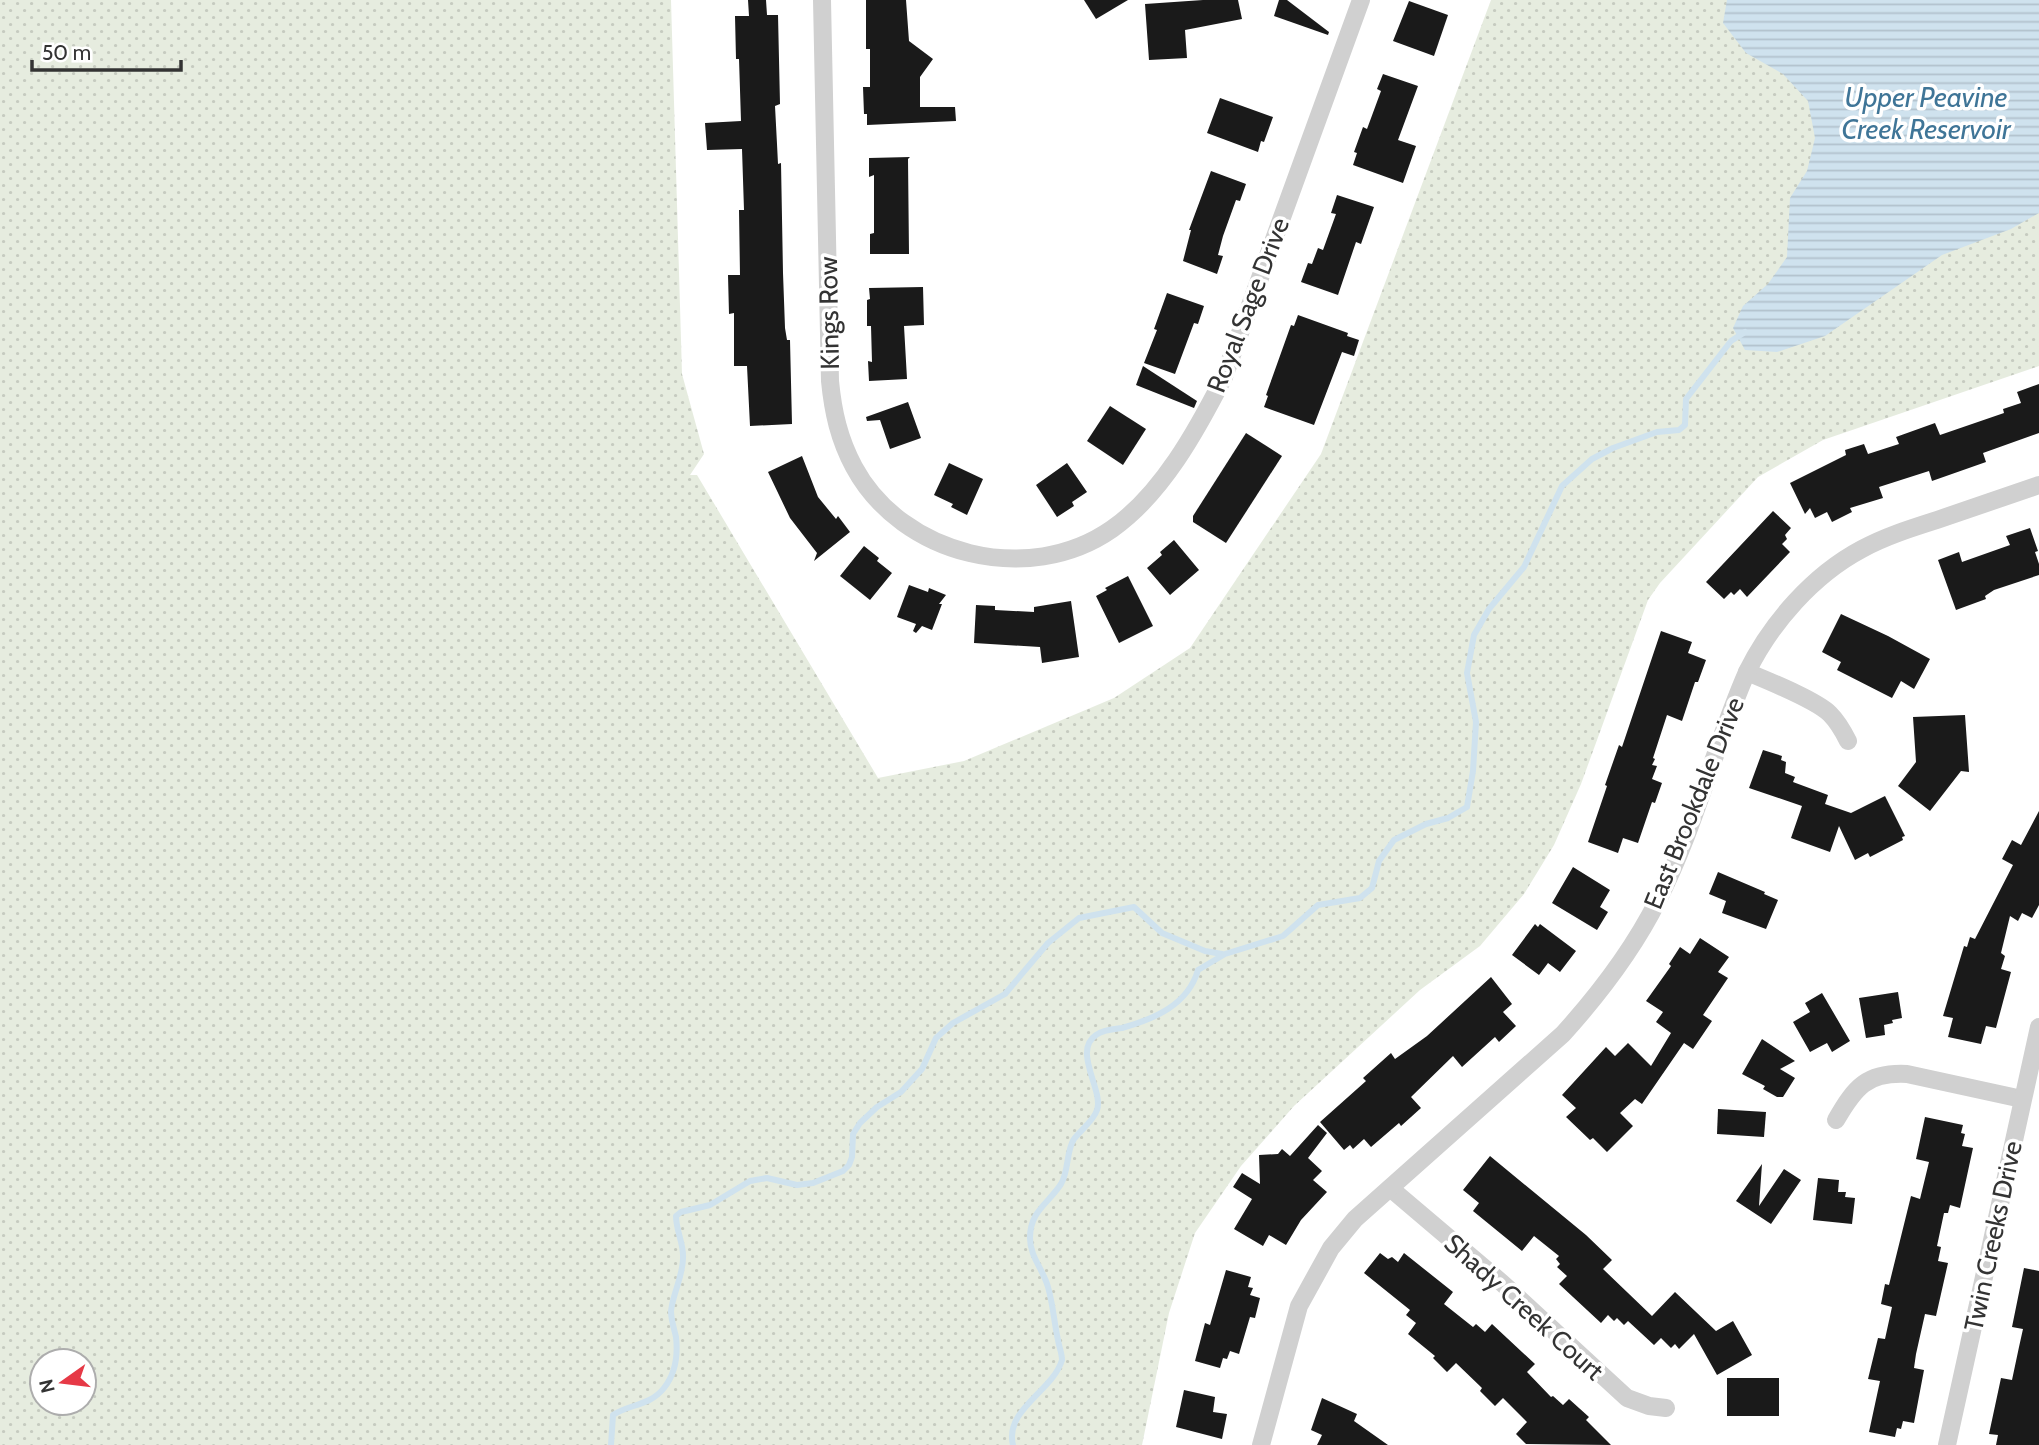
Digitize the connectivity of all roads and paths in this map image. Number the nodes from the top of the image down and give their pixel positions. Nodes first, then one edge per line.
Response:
1 (822, 0) edge
2 (1361, 0) edge
3 (2039, 485) edge
4 (975, 555) joint
5 (1746, 672) junction
6 (1847, 741) dead end
7 (2039, 1027) edge
8 (2022, 1099) junction
9 (1836, 1120) dead end
10 (1390, 1188) junction
11 (1666, 1408) dead end
12 (1261, 1445) edge
13 (1947, 1445) edge

1 - 4 street, Kings Row
2 - 4 street, Royal Sage Drive
3 - 5 street, East Brookdale Drive
5 - 6 street
5 - 10 street, East Brookdale Drive
7 - 8 street, Twin Creeks Drive
8 - 9 street
8 - 13 street, Twin Creeks Drive
10 - 11 street, Shady Creek Court
10 - 12 street, East Brookdale Drive

